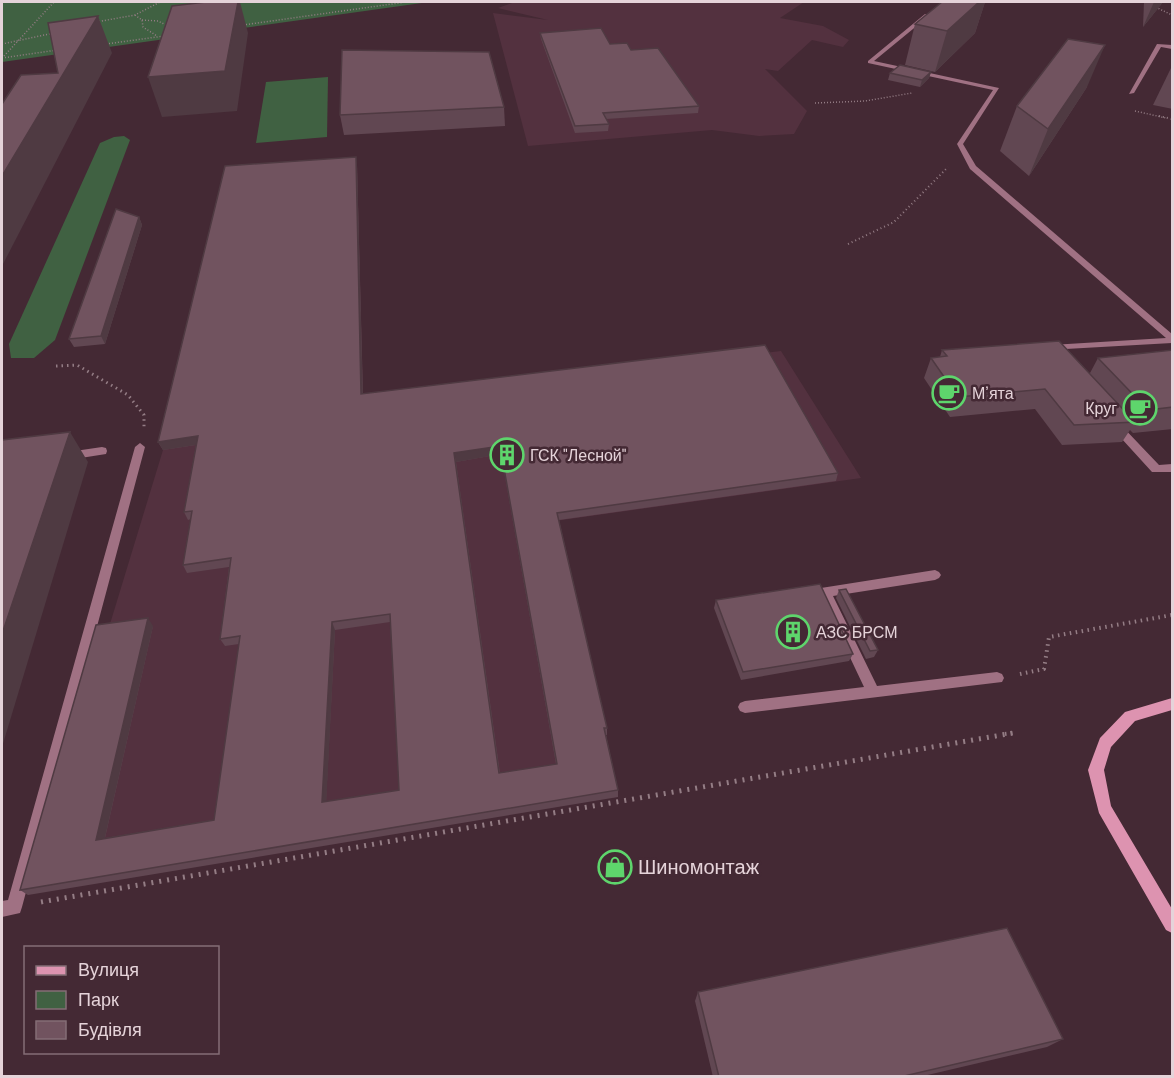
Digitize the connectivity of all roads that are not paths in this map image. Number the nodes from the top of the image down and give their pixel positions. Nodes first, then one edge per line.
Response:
1 (933, 10) edge
2 (1173, 47) edge
3 (1131, 93) dead end
4 (1173, 339) edge
5 (1045, 352) edge
6 (1109, 418) edge
7 (140, 447) road end
8 (102, 451) dead end
9 (59, 458) edge
10 (1173, 468) edge
11 (935, 575) dead end
12 (997, 678) road end
13 (873, 692) junction
14 (1173, 704) edge
15 (745, 707) dead end
16 (8, 908) edge
17 (1173, 924) edge

1 - 4 lane
2 - 3 lane
4 - 5 lane
6 - 10 lane
7 - 16 lane
8 - 9 lane
11 - 13 lane
12 - 13 lane
13 - 15 lane
14 - 17 main road

